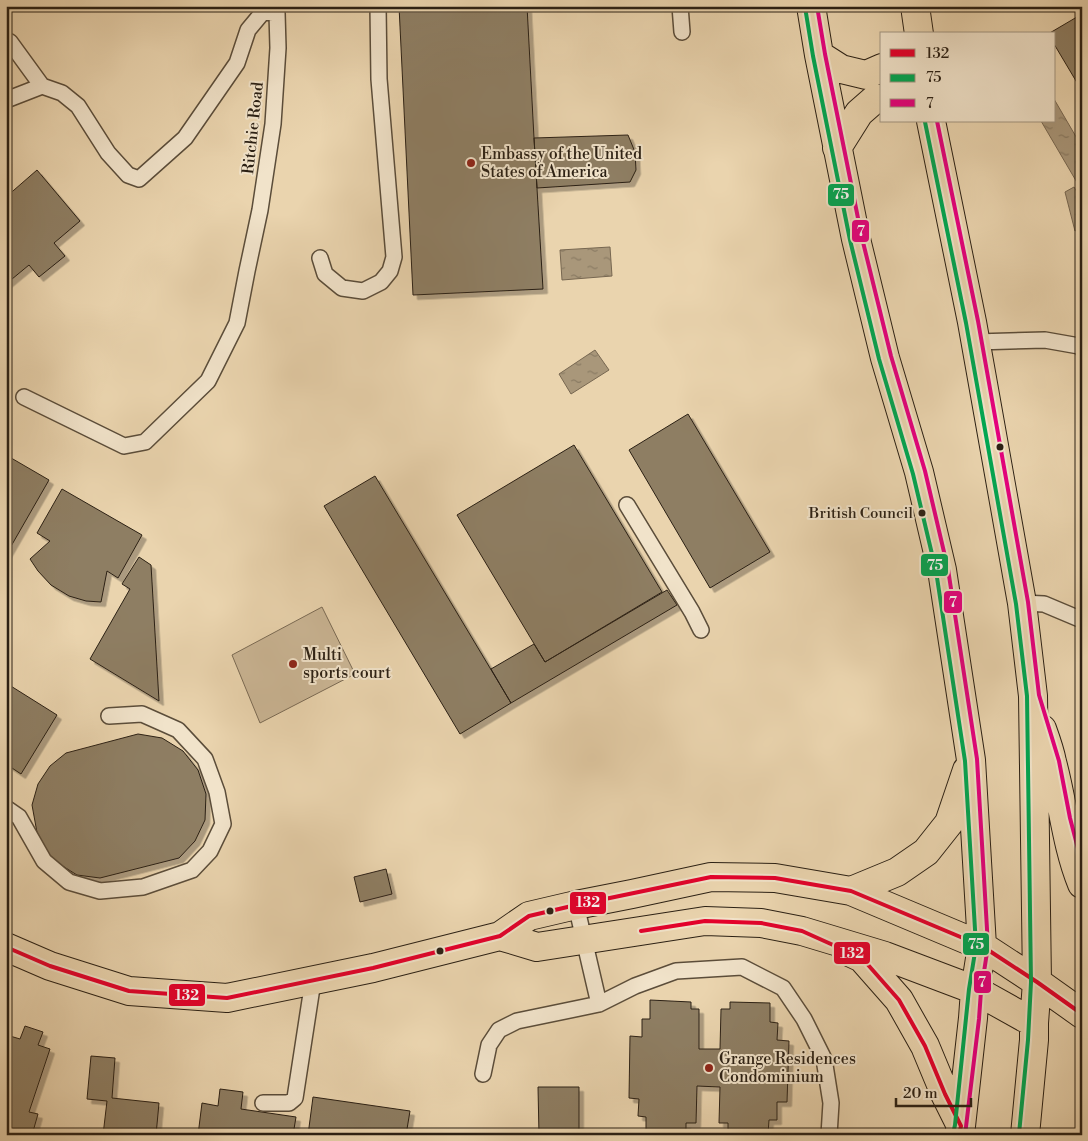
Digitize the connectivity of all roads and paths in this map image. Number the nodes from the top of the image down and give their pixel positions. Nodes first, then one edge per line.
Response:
1 (378, 6) edge
2 (680, 6) edge
3 (811, 6) edge
4 (915, 6) edge
5 (682, 32) dead end
6 (919, 32) edge
7 (6, 40) edge
8 (819, 56) junction
9 (880, 69) edge
10 (42, 86) junction
11 (6, 100) edge
12 (880, 100) edge
13 (929, 124) edge
14 (837, 148) junction
15 (320, 258) dead end
16 (976, 342) junction
17 (1082, 349) edge
18 (24, 397) dead end
19 (627, 506) dead end
20 (1022, 602) junction
21 (1082, 620) edge
22 (701, 630) dead end
23 (1032, 696) junction
24 (109, 716) dead end
25 (971, 760) junction
26 (6, 808) edge
27 (1082, 884) edge
28 (850, 891) junction
29 (576, 905) junction
30 (802, 931) junction
31 (500, 936) junction
32 (585, 940) junction
33 (982, 946) junction
34 (6, 947) edge
35 (313, 981) junction
36 (1037, 982) junction
37 (975, 990) junction
38 (599, 1004) junction
39 (1076, 1006) edge
40 (1034, 1023) junction
41 (483, 1074) dead end
42 (263, 1103) dead end
43 (960, 1130) edge
44 (829, 1135) edge
45 (1025, 1135) edge

1 - 15 lane
2 - 5 lane
3 - 8 main road
4 - 6 main road
7 - 10 lane
8 - 9 main road
8 - 14 main road
10 - 11 lane
10 - 18 lane, Ritchie Road
12 - 14 main road
13 - 16 main road
14 - 25 main road
16 - 17 lane
16 - 20 main road
19 - 22 lane
20 - 21 lane
20 - 23 main road
23 - 27 main road
23 - 36 main road
24 - 26 lane
25 - 28 main road
25 - 33 main road
28 - 29 main road
28 - 33 main road
29 - 31 main road
29 - 32 lane
30 - 32 main road
30 - 37 main road
30 - 43 main road
31 - 32 main road
31 - 35 main road
32 - 38 lane
33 - 36 main road
33 - 37 main road
34 - 35 main road
35 - 42 lane
36 - 39 main road
36 - 40 main road
37 - 40 main road
37 - 43 main road
38 - 41 lane
38 - 44 lane
40 - 45 main road

